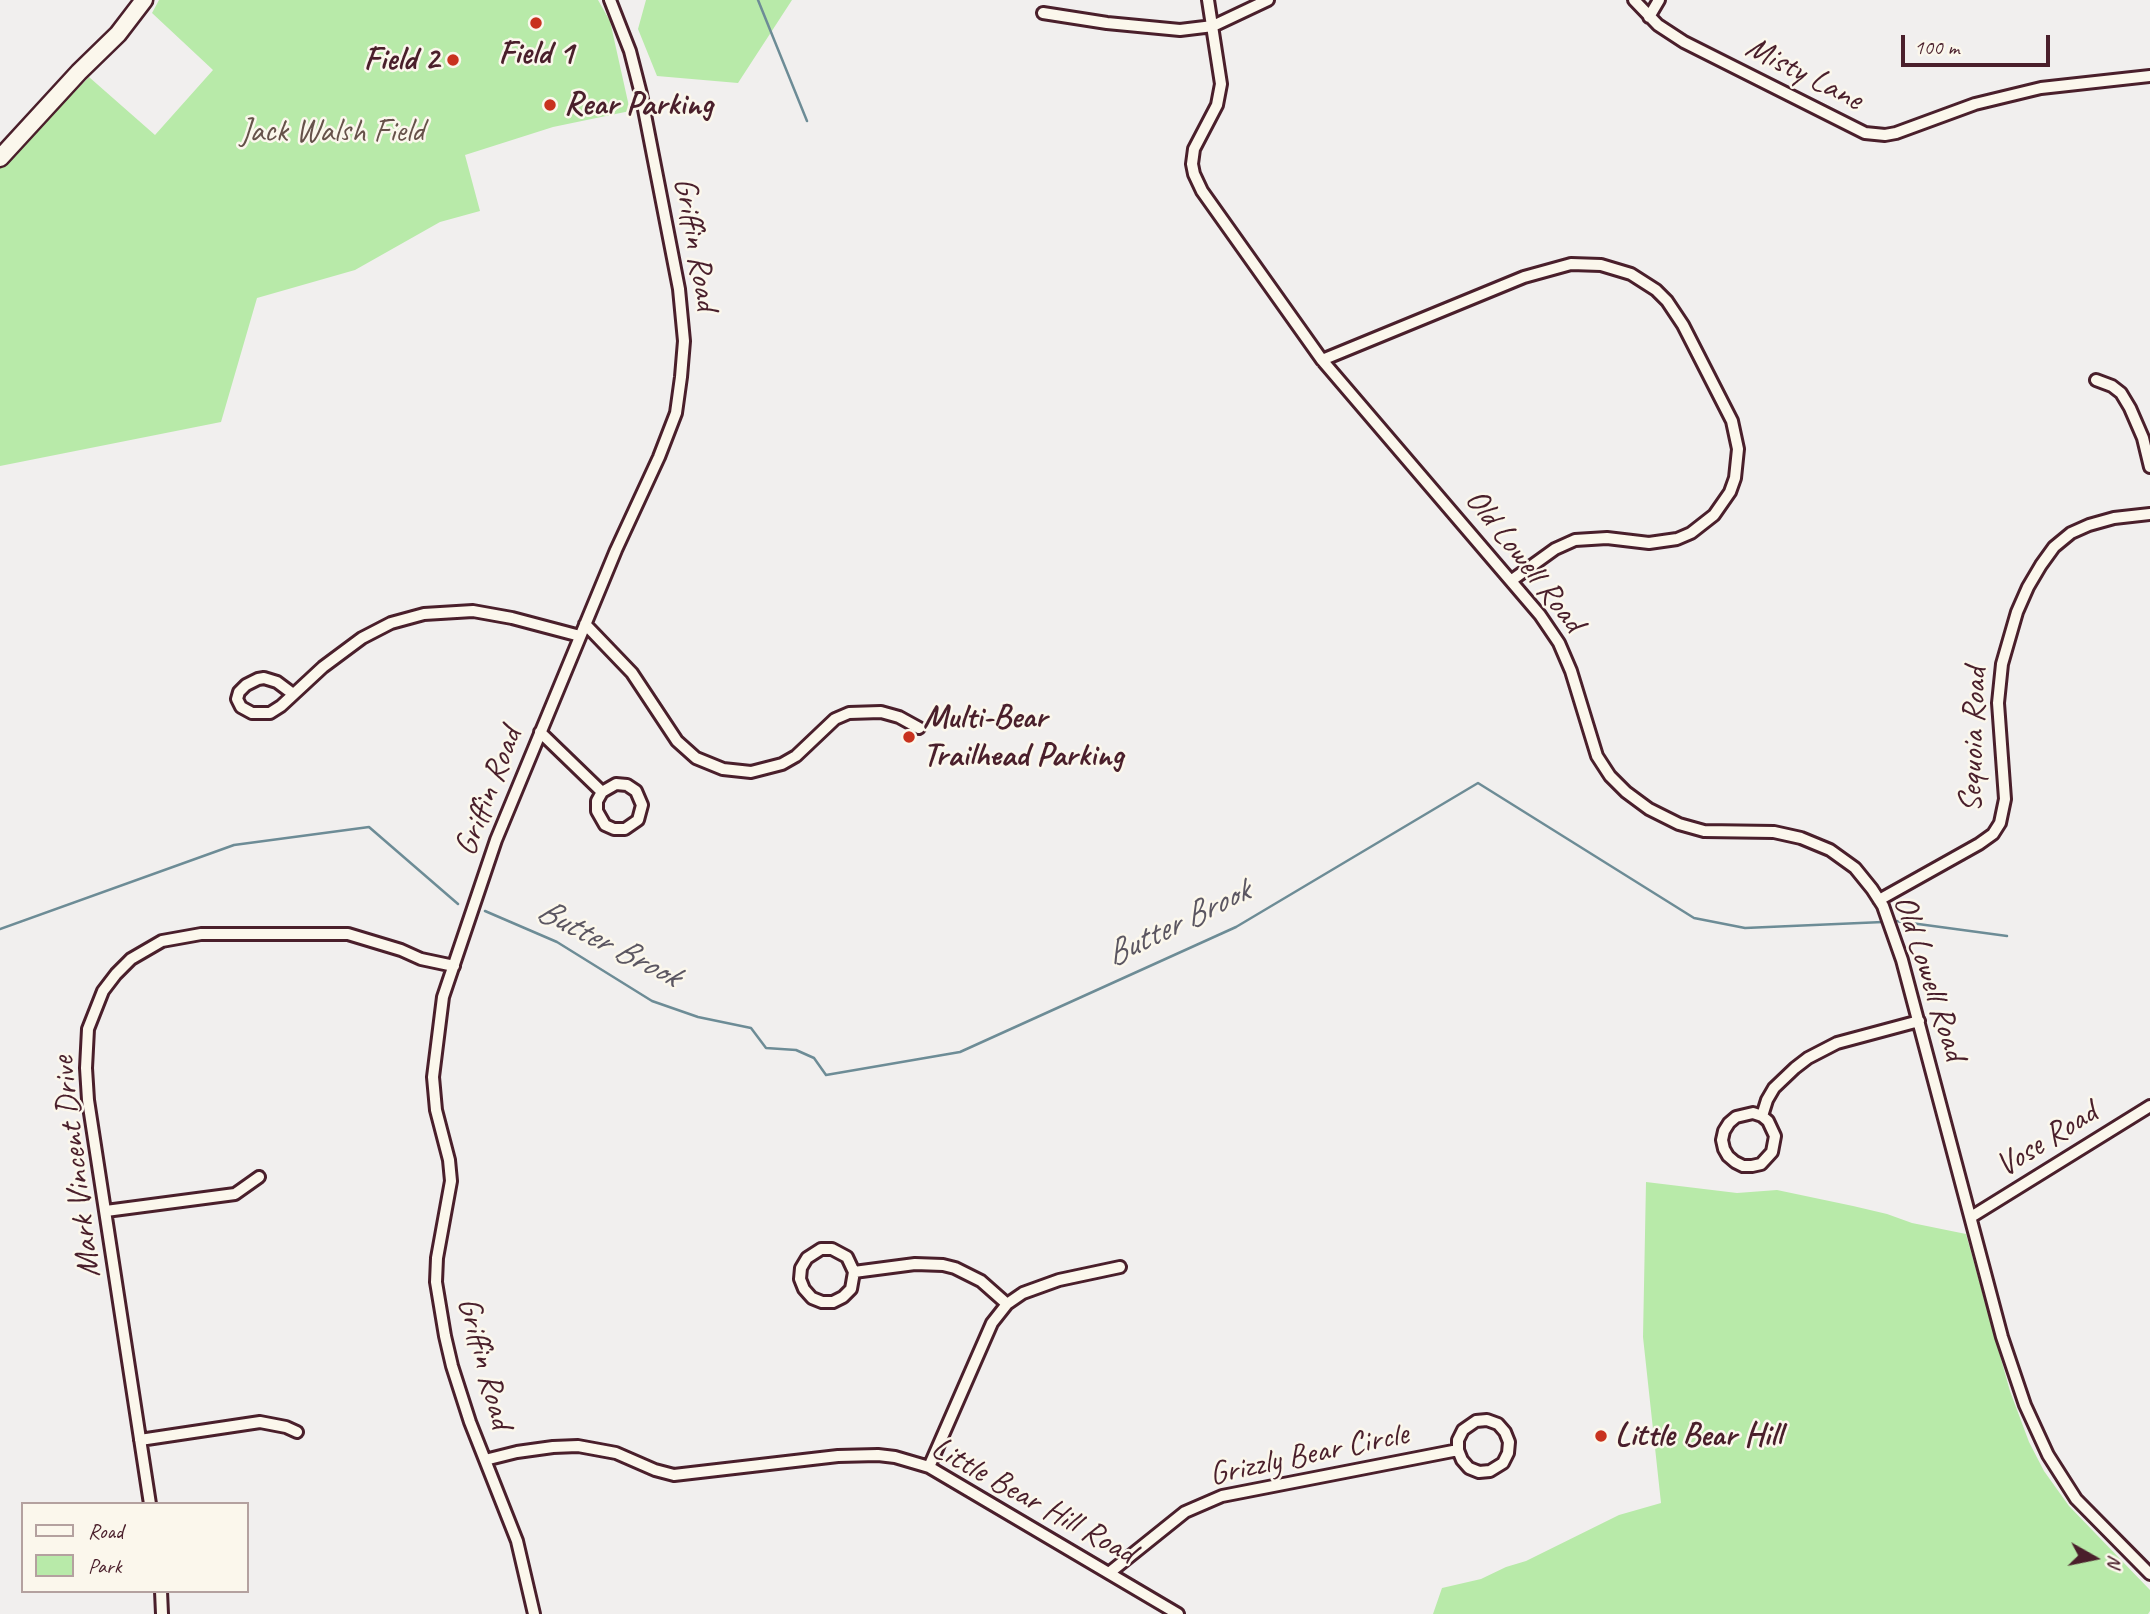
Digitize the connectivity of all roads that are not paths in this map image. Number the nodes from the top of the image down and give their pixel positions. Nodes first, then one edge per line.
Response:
1 (144, 0) edge
2 (610, 0) edge
3 (1209, 0) edge
4 (1268, 0) edge
5 (1634, 0) edge
6 (1659, 0) edge
7 (1043, 13) dead end
8 (1649, 17) junction
9 (1213, 26) junction
10 (2150, 76) edge
11 (0, 158) edge
12 (1322, 360) junction
13 (2096, 380) dead end
14 (2150, 467) edge
15 (2150, 514) edge
16 (1511, 580) junction
17 (584, 624) junction
18 (580, 636) junction
19 (293, 694) junction
20 (919, 728) dead end
21 (540, 732) junction
22 (602, 792) junction
23 (1879, 900) junction
24 (454, 966) junction
25 (1919, 1021) junction
26 (2150, 1106) edge
27 (1762, 1116) junction
28 (259, 1177) dead end
29 (106, 1211) junction
30 (1971, 1217) junction
31 (1120, 1267) dead end
32 (854, 1272) junction
33 (1007, 1304) junction
34 (297, 1432) dead end
35 (140, 1440) junction
36 (1458, 1450) junction
37 (485, 1460) junction
38 (929, 1467) junction
39 (150, 1502) edge
40 (1109, 1573) junction
41 (2150, 1574) edge
42 (161, 1593) edge
43 (162, 1614) edge
44 (534, 1614) edge
45 (1178, 1614) edge

1 - 11 main road
2 - 17 street, Griffin Road
3 - 9 street, Old Lowell Road
4 - 9 street
5 - 8 street, Misty Lane
6 - 8 street
7 - 9 street
8 - 10 street, Misty Lane
9 - 12 street, Old Lowell Road
12 - 16 street, Old Lowell Road
12 - 16 street
13 - 14 street
15 - 23 street, Sequoia Road
16 - 23 street, Old Lowell Road
17 - 18 street, Griffin Road
17 - 20 street
18 - 19 street
18 - 21 street, Griffin Road
19 - 19 street
21 - 22 street
21 - 24 street, Griffin Road
22 - 22 street
23 - 25 street, Old Lowell Road
24 - 29 street, Mark Vincent Drive
24 - 37 street, Griffin Road
25 - 27 street
25 - 30 street, Old Lowell Road
26 - 30 street, Vose Road
27 - 27 street
28 - 29 street
29 - 35 street, Mark Vincent Drive
30 - 41 street, Old Lowell Road
31 - 33 street
32 - 32 street
32 - 33 street
33 - 38 street
34 - 35 street
35 - 39 street, Mark Vincent Drive
36 - 36 street, Grizzly Bear Circle
36 - 40 street, Grizzly Bear Circle
37 - 38 street, Little Bear Hill Road
37 - 44 street, Griffin Road
38 - 40 street, Little Bear Hill Road
40 - 45 street, Little Bear Hill Road
42 - 43 street

